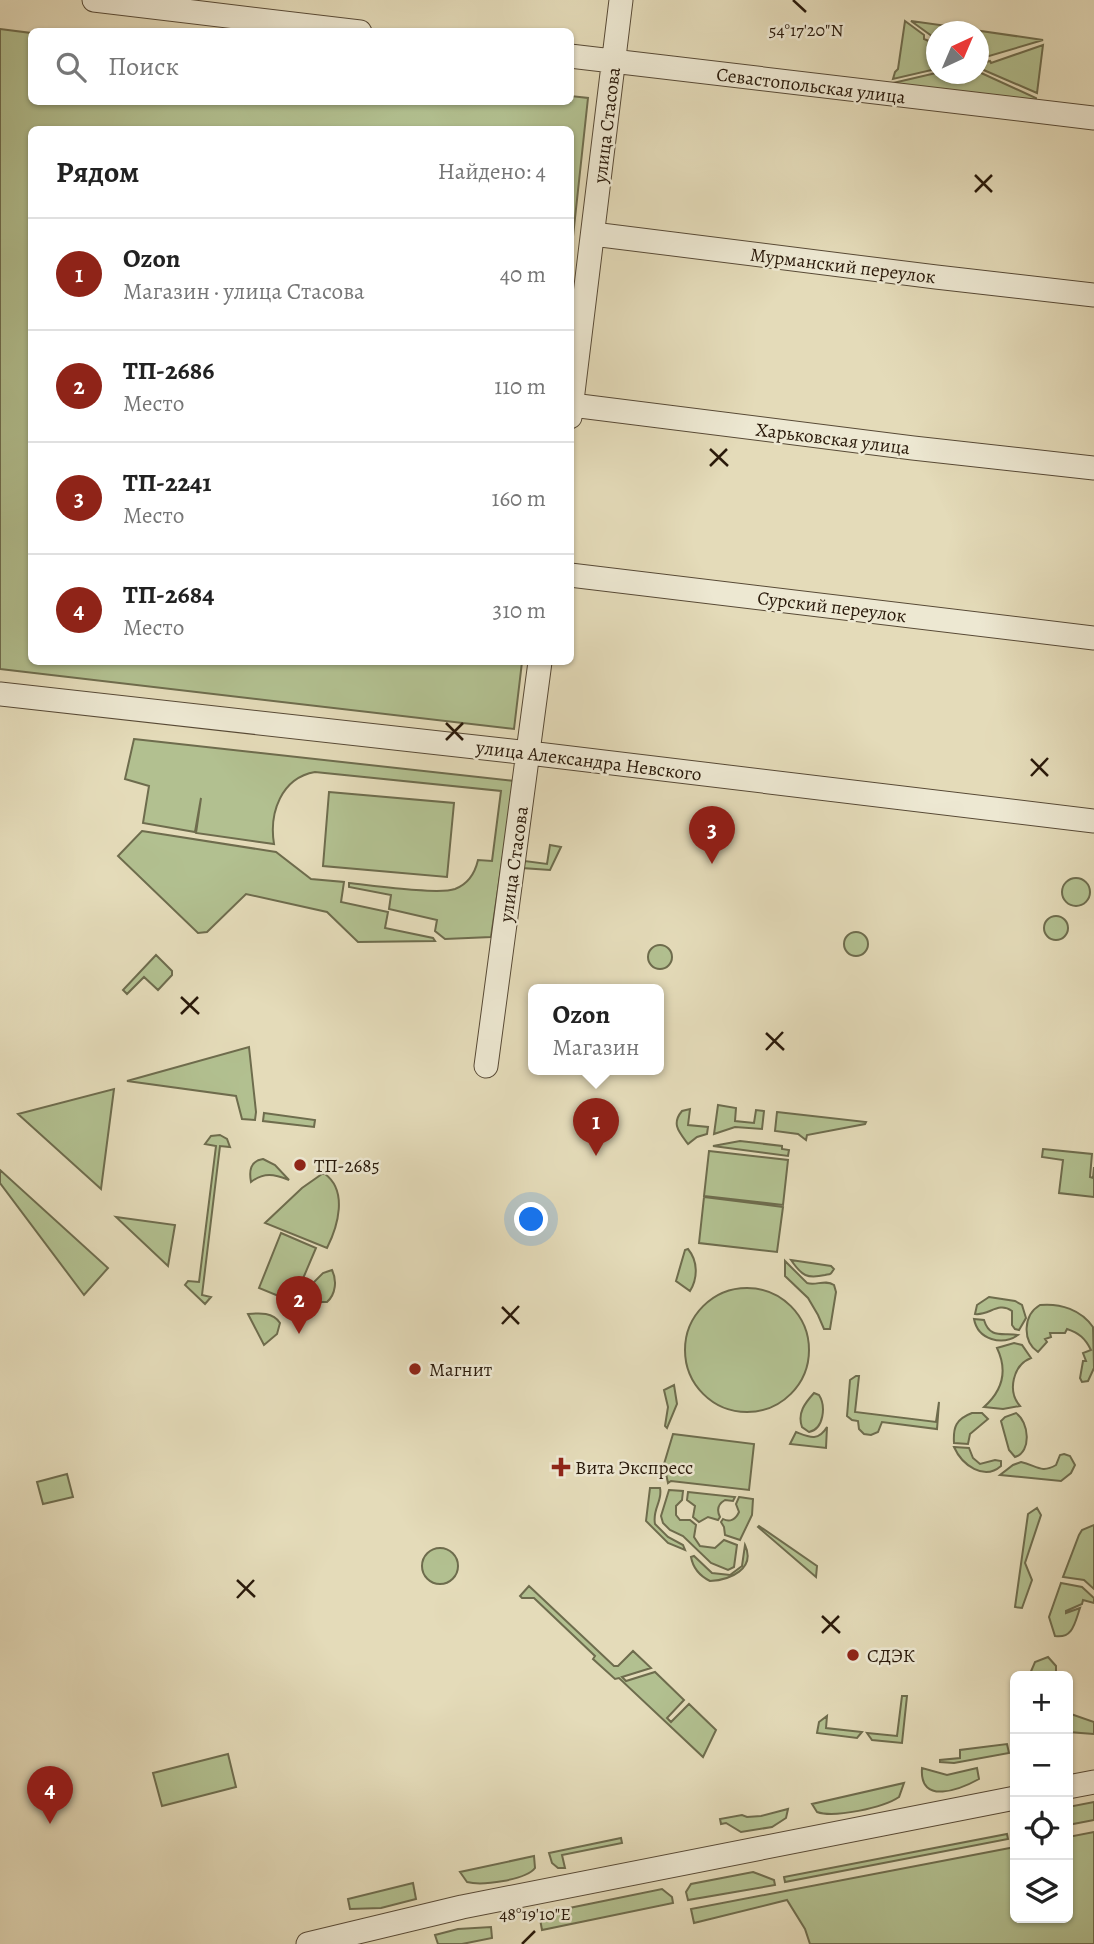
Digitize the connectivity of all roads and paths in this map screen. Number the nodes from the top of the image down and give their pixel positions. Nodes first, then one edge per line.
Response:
1 (94, 0) edge
2 (621, 0) edge
3 (327, 28) edge
4 (574, 56) edge
5 (614, 61) junction
6 (1094, 118) edge
7 (593, 234) junction
8 (1094, 295) edge
9 (574, 387) edge
10 (574, 411) edge
11 (1094, 468) edge
12 (574, 575) edge
13 (1094, 638) edge
14 (540, 665) edge
15 (0, 694) edge
16 (529, 753) junction
17 (1094, 821) edge
18 (486, 1066) dead end
19 (1094, 1782) edge
20 (1073, 1786) edge
21 (1010, 1799) edge
22 (308, 1944) edge

1 - 3 street
2 - 5 street, улица Стасова
4 - 5 street, Севастопольская улица
5 - 6 street, Севастопольская улица
5 - 7 street, улица Стасова
7 - 8 street, Мурманский переулок
7 - 9 street, улица Стасова
10 - 11 street, Харьковская улица
12 - 13 street, Сурский переулок
14 - 16 street, улица Стасова
15 - 16 street, улица Александра Невского
16 - 17 street, улица Александра Невского
16 - 18 street, улица Стасова
19 - 20 street
21 - 22 street

